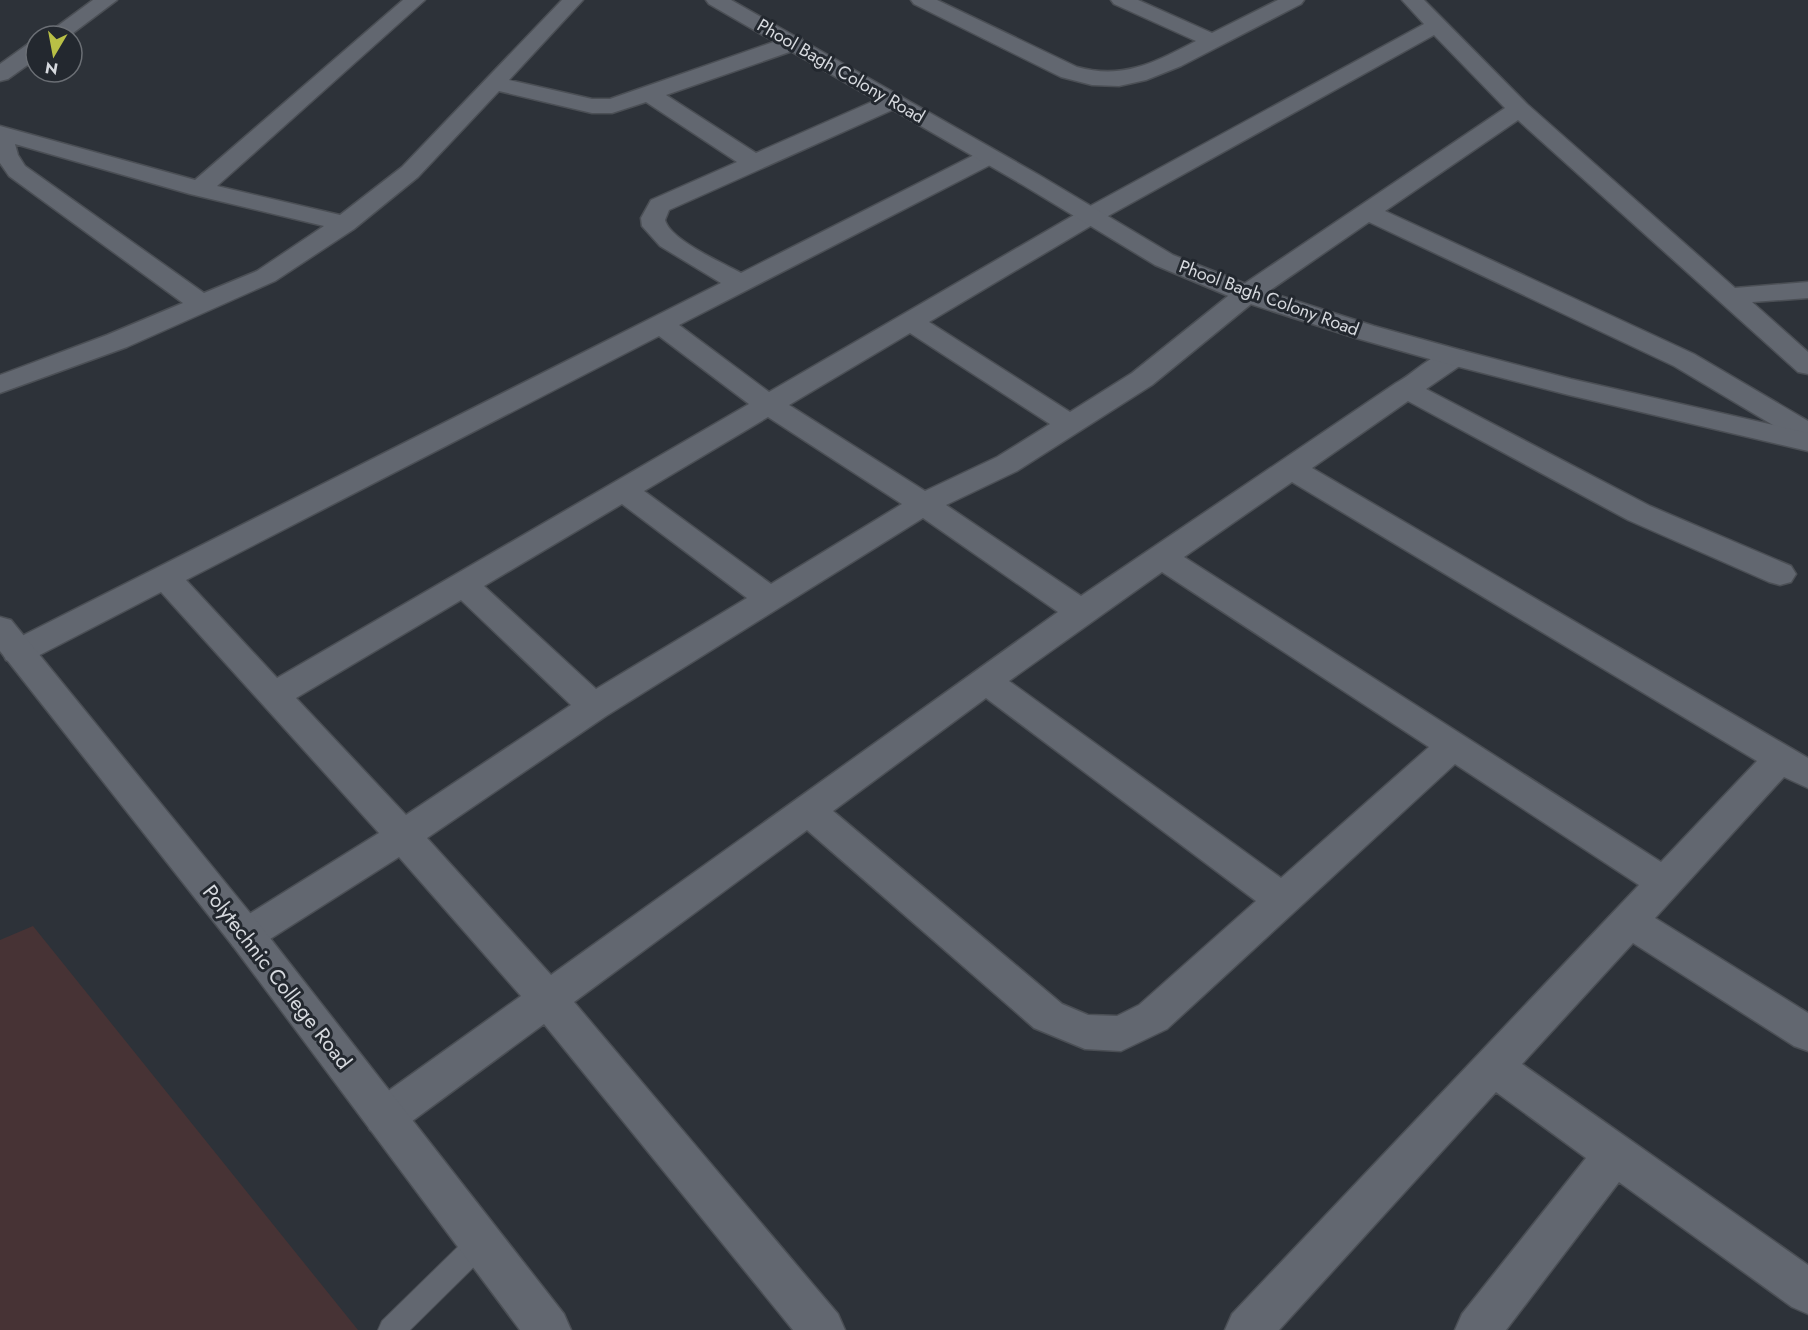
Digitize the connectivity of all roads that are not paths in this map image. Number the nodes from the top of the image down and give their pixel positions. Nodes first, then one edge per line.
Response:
1 (106, 0) edge
2 (415, 0) edge
3 (573, 0) edge
4 (716, 0) edge
5 (921, 0) edge
6 (1121, 0) edge
7 (1294, 0) edge
8 (1412, 0) edge
9 (72, 24) edge
10 (1437, 25) junction
11 (1213, 41) junction
12 (794, 43) junction
13 (24, 57) edge
14 (0, 74) edge
15 (494, 83) junction
16 (650, 94) junction
17 (893, 101) junction
18 (1519, 109) junction
19 (0, 133) edge
20 (988, 157) junction
21 (755, 163) junction
22 (199, 189) junction
23 (1368, 212) junction
24 (1090, 216) junction
25 (345, 224) junction
26 (740, 283) junction
27 (1808, 290) edge
28 (1247, 294) junction
29 (1729, 296) junction
30 (203, 305) junction
31 (910, 321) junction
32 (660, 324) junction
33 (1454, 357) junction
34 (1808, 366) edge
35 (1, 384) edge
36 (1406, 389) junction
37 (767, 404) junction
38 (1070, 425) junction
39 (1808, 434) edge
40 (1808, 442) edge
41 (1291, 468) junction
42 (623, 489) junction
43 (924, 504) junction
44 (1162, 556) junction
45 (1780, 574) dead end
46 (165, 577) junction
47 (463, 584) junction
48 (771, 599) junction
49 (1081, 612) junction
50 (9, 640) edge
51 (986, 681) junction
52 (274, 695) junction
53 (594, 707) junction
54 (1453, 745) junction
55 (1794, 767) edge
56 (808, 810) junction
57 (403, 836) junction
58 (1665, 884) junction
59 (1283, 900) junction
60 (1629, 921) junction
61 (246, 935) junction
62 (548, 999) junction
63 (1808, 1034) edge
64 (1493, 1067) junction
65 (385, 1117) junction
66 (1615, 1154) junction
67 (481, 1242) junction
68 (1808, 1292) edge
69 (391, 1330) edge
70 (548, 1330) edge
71 (822, 1330) edge
72 (1248, 1330) edge
73 (1478, 1330) edge

1 - 9 street
2 - 22 street
3 - 15 street
4 - 12 street, Phool Bagh Colony Road
5 - 11 street
6 - 11 street
7 - 11 street
8 - 10 street
10 - 18 street
10 - 24 street
12 - 16 street
12 - 17 street, Phool Bagh Colony Road
13 - 14 street
15 - 16 street
15 - 25 street
16 - 21 street
17 - 20 street, Phool Bagh Colony Road
17 - 21 street
18 - 23 street
18 - 29 street
19 - 22 street
19 - 30 street
20 - 24 street, Phool Bagh Colony Road
20 - 26 street
21 - 26 street
22 - 25 street
23 - 28 street
23 - 39 street
24 - 28 street, Phool Bagh Colony Road
24 - 31 street
25 - 30 street
26 - 32 street
27 - 29 street
28 - 33 street, Phool Bagh Colony Road
28 - 38 street
29 - 34 street
30 - 35 street
31 - 37 street
31 - 38 street
32 - 37 street
32 - 46 street
33 - 36 street
33 - 40 street, Phool Bagh Colony Road
36 - 41 street
36 - 45 street
37 - 42 street
37 - 43 street
38 - 43 street
41 - 44 street
41 - 55 street
42 - 47 street
42 - 48 street
43 - 48 street
43 - 49 street
44 - 49 street
44 - 54 street
46 - 50 street
46 - 52 street
47 - 52 street
47 - 53 street
48 - 53 street
49 - 51 street
50 - 61 street, Polytechnic College Road
51 - 56 street
51 - 59 street
52 - 57 street
53 - 57 street
54 - 58 street
54 - 59 street
55 - 58 street
56 - 59 street
56 - 62 street
57 - 61 street
57 - 62 street
58 - 60 street
60 - 63 street
60 - 64 street
61 - 65 street, Polytechnic College Road
62 - 65 street
62 - 71 street
64 - 66 street
64 - 72 street
65 - 67 street, Polytechnic College Road
66 - 68 street
66 - 73 street
67 - 69 lane
67 - 70 street, Polytechnic College Road

